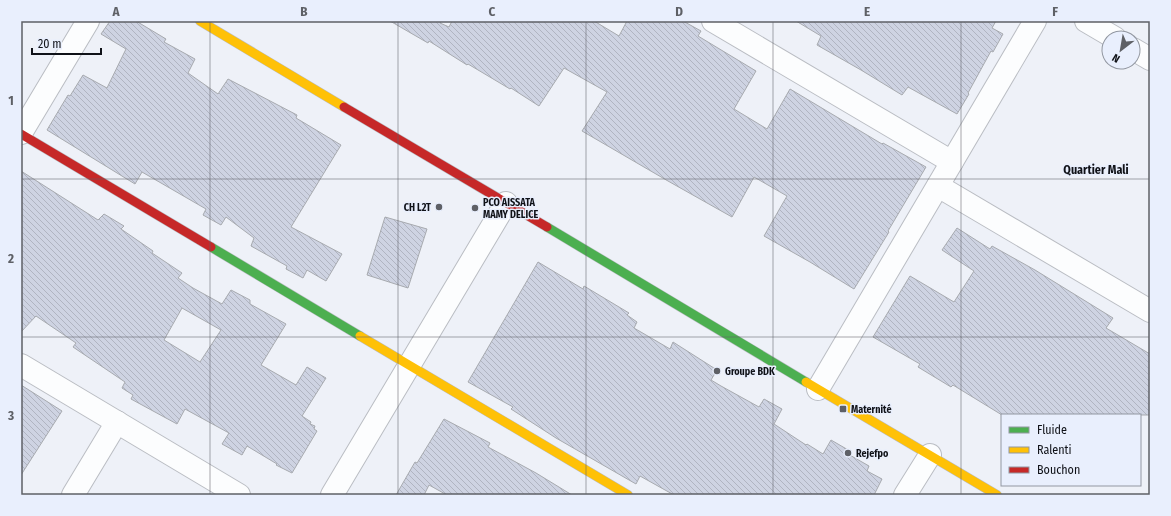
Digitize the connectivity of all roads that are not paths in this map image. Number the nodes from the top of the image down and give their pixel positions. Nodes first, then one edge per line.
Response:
1 (88, 21) edge
2 (200, 21) edge
3 (713, 21) edge
4 (1035, 21) edge
5 (1086, 21) edge
6 (1101, 30) edge
7 (1141, 54) edge
8 (1150, 59) edge
9 (21, 134) edge
10 (952, 162) junction
11 (938, 186) junction
12 (506, 203) junction
13 (1150, 311) edge
14 (409, 365) junction
15 (21, 366) edge
16 (818, 389) junction
17 (117, 422) junction
18 (930, 455) junction
19 (73, 495) edge
20 (239, 495) edge
21 (332, 495) edge
22 (628, 495) edge
23 (906, 495) edge
24 (997, 495) edge

1 - 9 street
2 - 12 main road
3 - 10 street
4 - 10 street
5 - 6 street
7 - 8 street
9 - 14 main road
10 - 11 street
11 - 13 street
11 - 16 street
12 - 14 street
12 - 16 main road
14 - 21 street
14 - 22 main road
15 - 17 street
16 - 18 main road
17 - 19 street
17 - 20 street
18 - 23 street
18 - 24 main road

